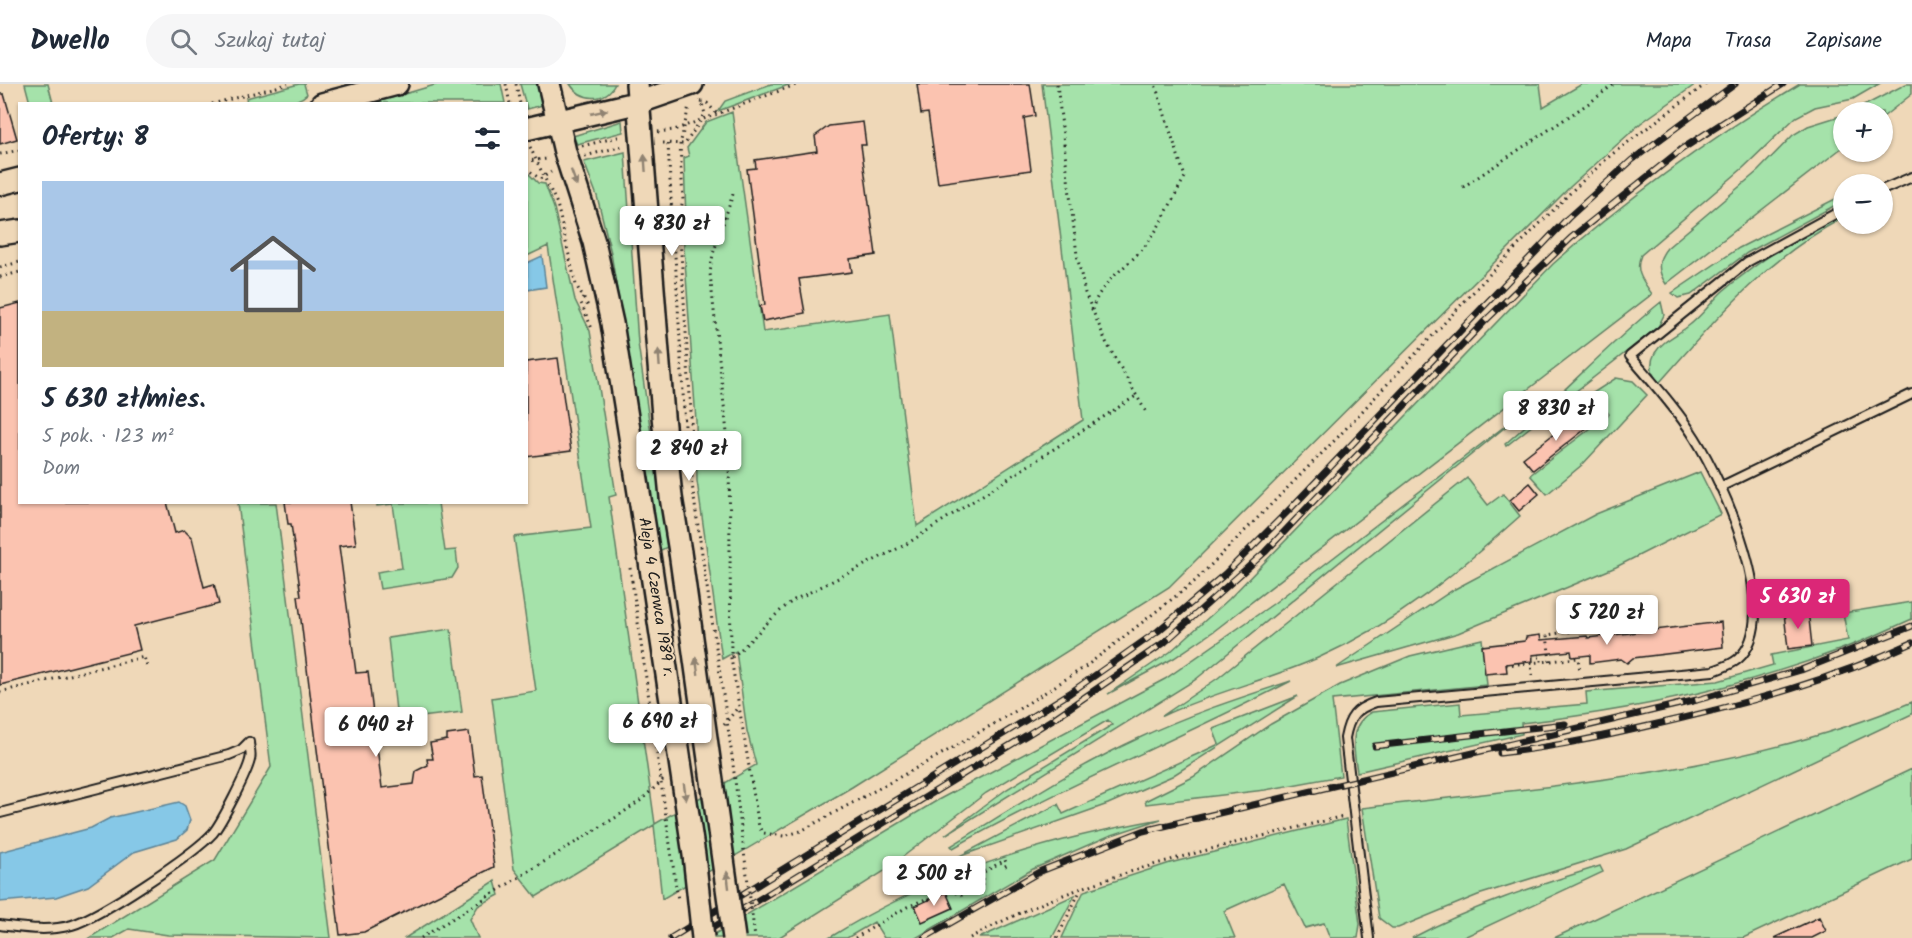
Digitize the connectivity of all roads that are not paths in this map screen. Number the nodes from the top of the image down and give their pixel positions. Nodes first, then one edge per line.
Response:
1 (397, 84) edge
2 (549, 84) edge
3 (639, 93) edge
4 (693, 96) edge
5 (330, 102) edge
6 (557, 122) junction
7 (528, 138) edge
8 (1912, 177) edge
9 (18, 180) edge
10 (0, 184) edge
11 (1893, 185) edge
12 (1833, 215) edge
13 (18, 231) edge
14 (0, 234) edge
15 (1912, 394) edge
16 (1720, 488) junction
17 (0, 813) edge
18 (0, 924) edge
19 (704, 938) edge
20 (734, 938) edge
21 (1369, 938) edge

1 - 5 main road
2 - 6 main road, Aleja 4 Czerwca 1989 r.
3 - 4 main road
6 -> 3 main road
20 -> 3 main road, Aleja 4 Czerwca 1989 r., bridge
6 - 7 main road
6 -> 19 main road, Aleja 4 Czerwca 1989 r., bridge
8 - 11 lane
9 - 10 main road
12 - 16 lane
13 - 14 main road
15 - 16 lane
16 - 21 lane
17 - 18 lane

